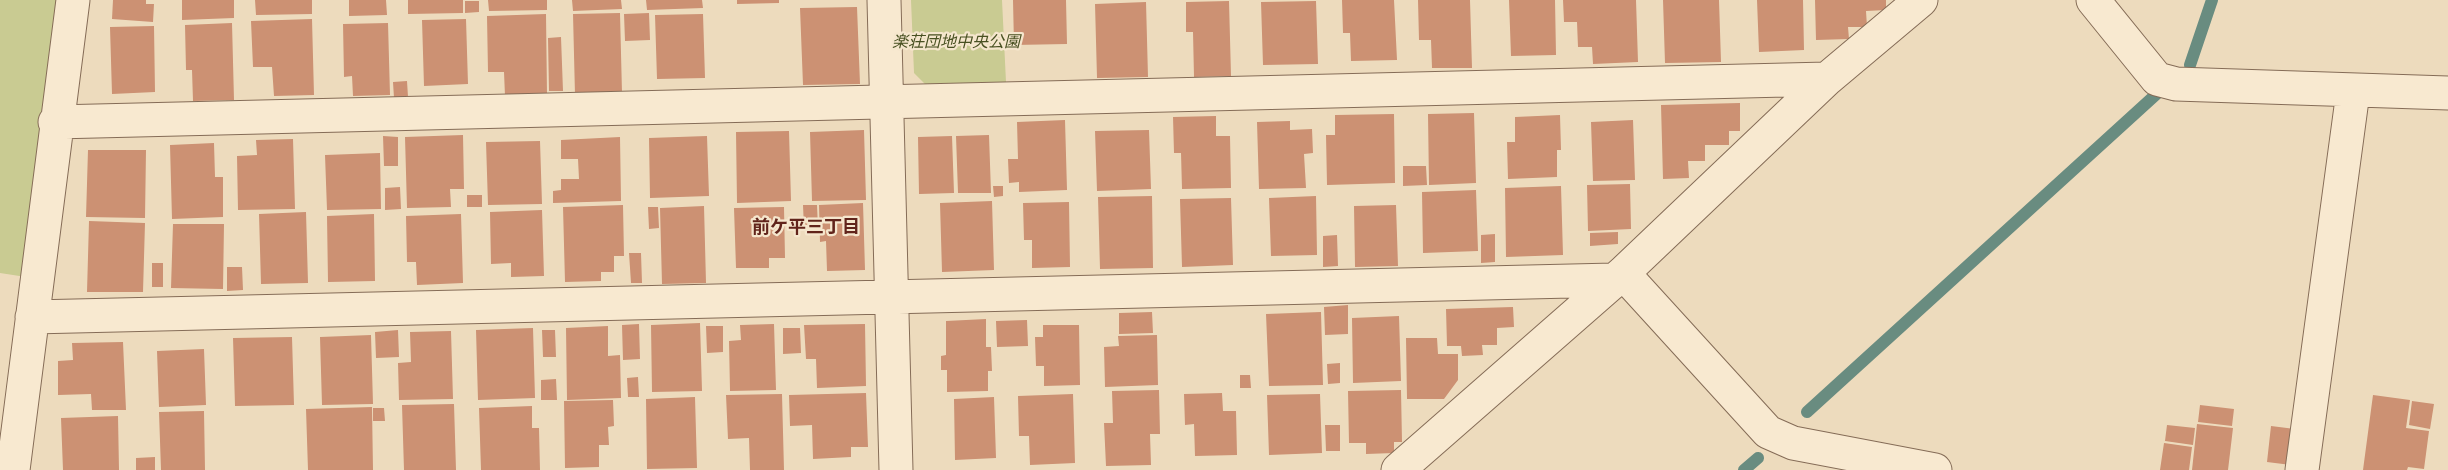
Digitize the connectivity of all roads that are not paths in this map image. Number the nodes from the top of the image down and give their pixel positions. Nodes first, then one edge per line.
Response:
1 (73, 0) edge
2 (884, 0) edge
3 (1921, 0) edge
4 (2093, 0) edge
5 (1827, 79) junction
6 (2354, 92) junction
7 (2448, 93) edge
8 (887, 102) junction
9 (56, 122) junction
10 (1618, 276) junction
11 (892, 296) junction
12 (32, 316) junction
13 (14, 470) edge
14 (896, 470) edge
15 (1398, 470) edge
16 (1935, 470) edge
17 (2302, 470) edge

1 - 9 street
2 - 8 street
3 - 5 street
4 - 6 street
5 - 8 street
5 - 10 street
6 - 7 street
6 - 17 street
8 - 9 street
8 - 11 street
9 - 12 street
10 - 11 street
10 - 15 street
10 - 16 street
11 - 12 street
11 - 14 street
12 - 13 street

